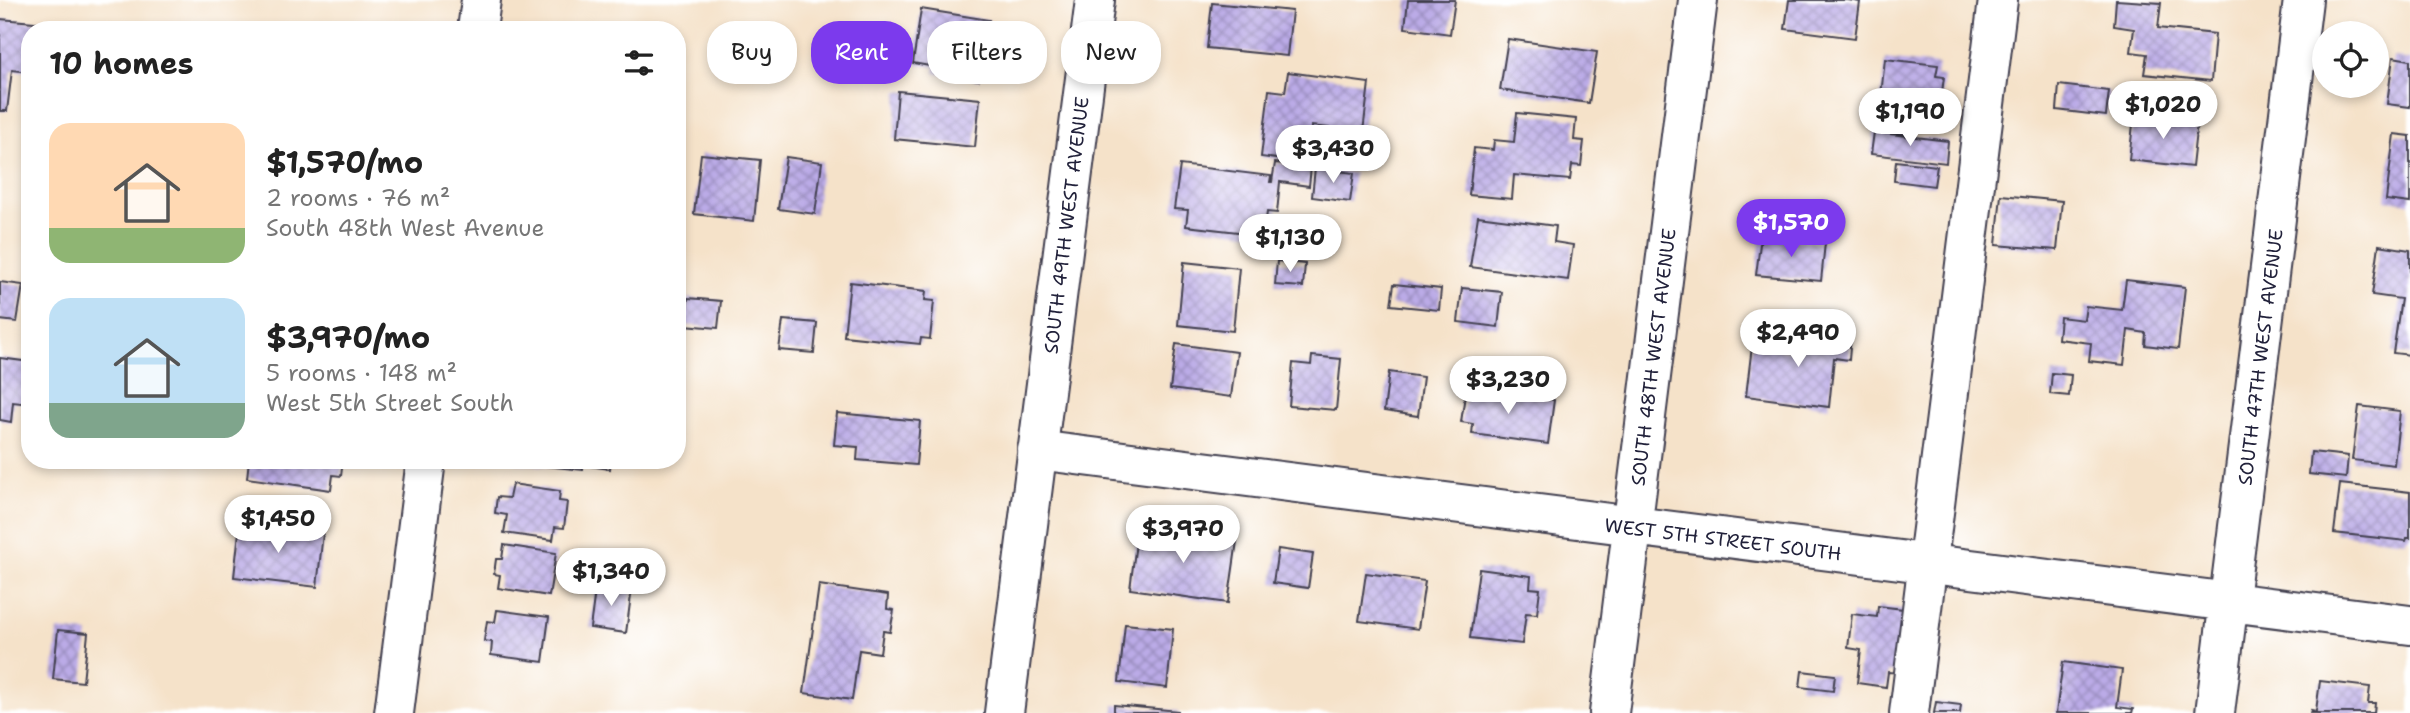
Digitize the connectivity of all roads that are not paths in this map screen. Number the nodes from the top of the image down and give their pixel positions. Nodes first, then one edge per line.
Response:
1 (481, 0) edge
2 (1095, 0) edge
3 (1698, 0) edge
4 (1998, 0) edge
5 (2303, 0) edge
6 (478, 21) edge
7 (1037, 450) junction
8 (425, 469) edge
9 (1632, 527) junction
10 (1928, 564) junction
11 (2229, 602) junction
12 (2410, 625) edge
13 (394, 713) edge
14 (1004, 713) edge
15 (1609, 713) edge
16 (1909, 713) edge
17 (2215, 713) edge

1 - 6 street
2 - 7 street, SOUTH 49TH WEST AVENUE
3 - 9 street, SOUTH 48TH WEST AVENUE
4 - 10 street
5 - 11 street, SOUTH 47TH WEST AVENUE
7 - 9 street, WEST 5TH STREET SOUTH
7 - 14 street, SOUTH 49TH WEST AVENUE
8 - 13 street
9 - 10 street, WEST 5TH STREET SOUTH
9 - 15 street, SOUTH 48TH WEST AVENUE
10 - 11 street, WEST 5TH STREET SOUTH
10 - 16 street
11 - 12 street, WEST 5TH STREET SOUTH
11 - 17 street, SOUTH 47TH WEST AVENUE

